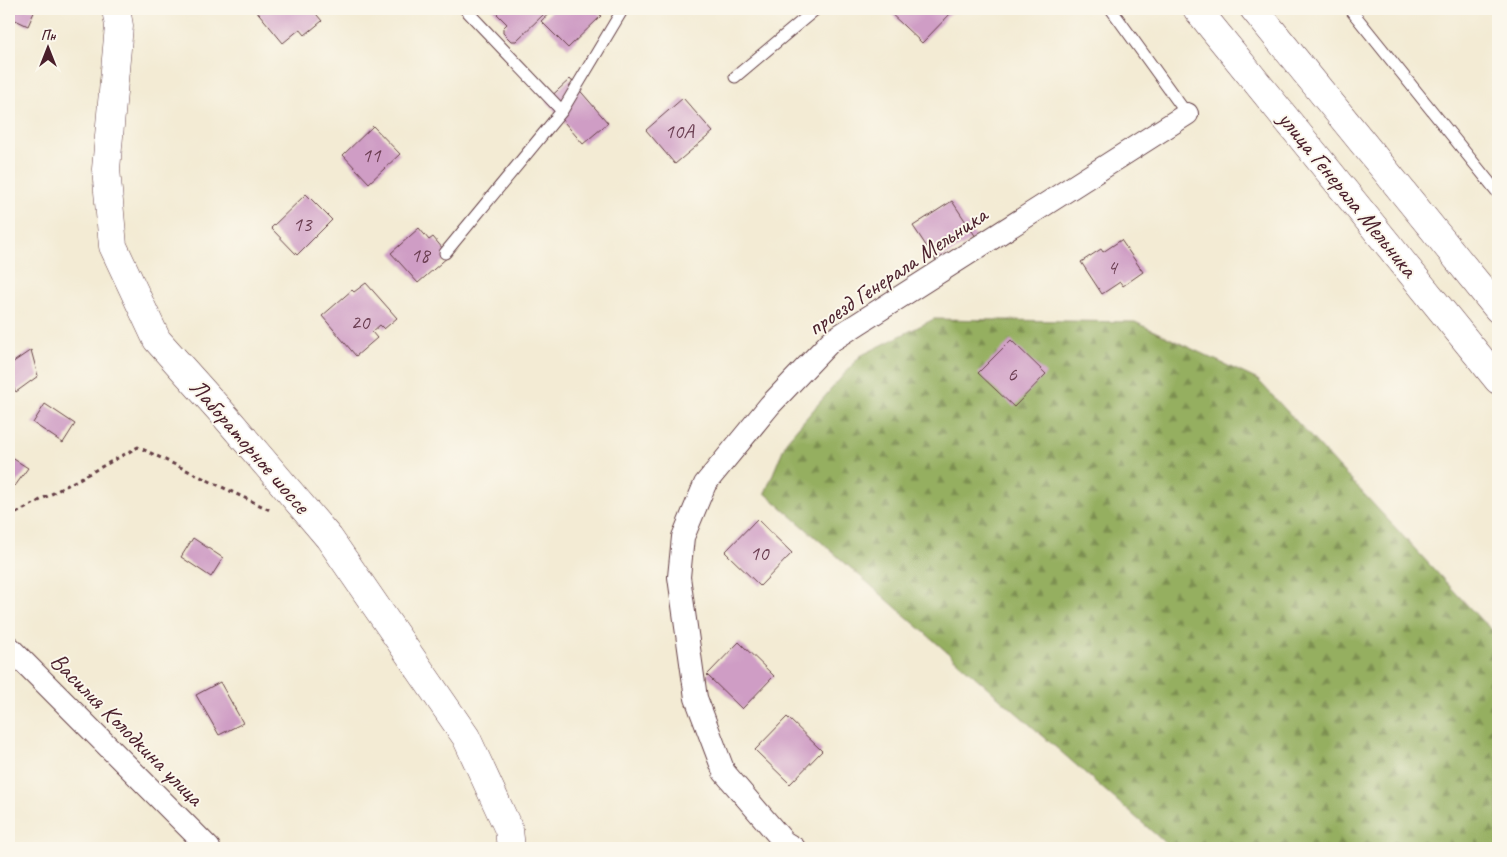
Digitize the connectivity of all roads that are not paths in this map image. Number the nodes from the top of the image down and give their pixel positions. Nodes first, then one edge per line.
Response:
1 (116, 9) edge
2 (465, 9) edge
3 (623, 9) edge
4 (816, 9) edge
5 (1111, 9) edge
6 (1197, 9) edge
7 (1254, 9) edge
8 (1350, 9) edge
9 (735, 77) dead end
10 (562, 111) junction
11 (1187, 114) joint
12 (1498, 193) edge
13 (445, 253) dead end
14 (1498, 308) edge
15 (1498, 380) edge
16 (9, 646) edge
17 (209, 848) edge
18 (511, 848) edge
19 (794, 848) edge

1 - 18 main road, Лабораторное шоссе
2 - 10 lane
3 - 10 lane
4 - 9 lane
5 - 11 lane
6 - 15 main road, улица Генерала Мельника
7 - 14 main road, улица Генерала Мельника
8 - 12 lane
10 - 13 lane
11 - 19 street, проезд Генерала Мельника
16 - 17 street, Василия Колодкина улица

